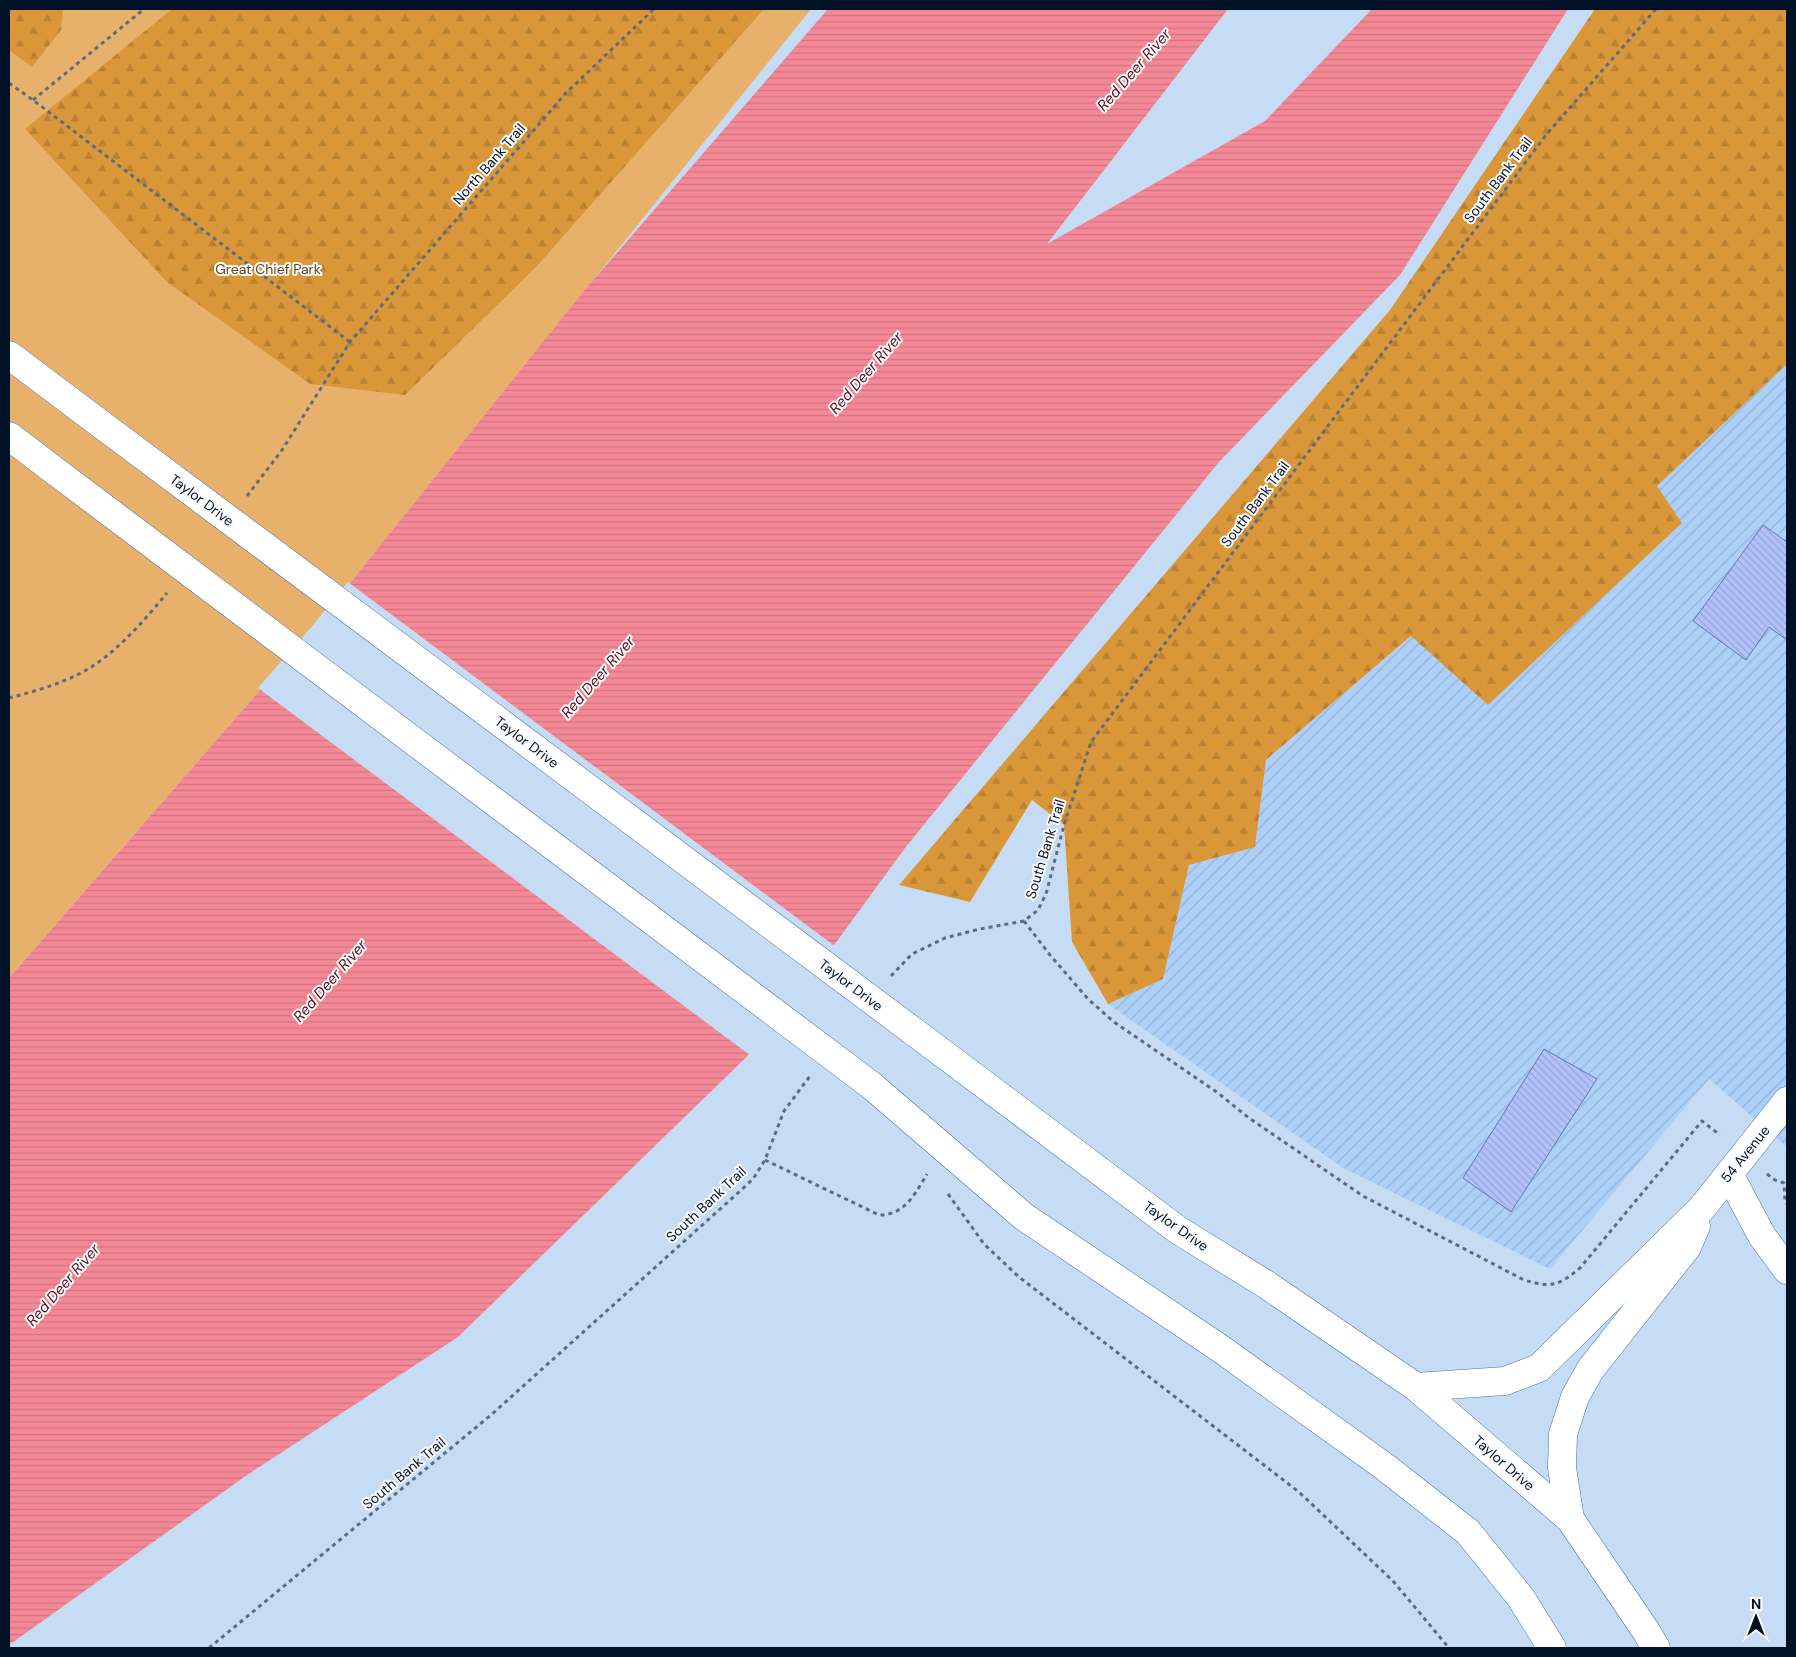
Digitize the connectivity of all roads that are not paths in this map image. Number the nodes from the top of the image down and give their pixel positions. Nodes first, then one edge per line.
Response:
1 (9, 355) edge
2 (9, 436) edge
3 (1787, 1101) edge
4 (1729, 1174) junction
5 (1702, 1208) junction
6 (1787, 1270) edge
7 (1416, 1387) junction
8 (1570, 1518) junction
9 (1552, 1648) edge
10 (1656, 1648) edge

1 - 7 main road, Taylor Drive, bridge
2 - 9 main road, bridge
3 - 4 main road, 54 Avenue
4 - 5 main road, 54 Avenue
4 - 6 main road
5 - 7 main road
5 - 8 main road
7 - 8 main road, Taylor Drive
8 - 10 main road, Taylor Drive

